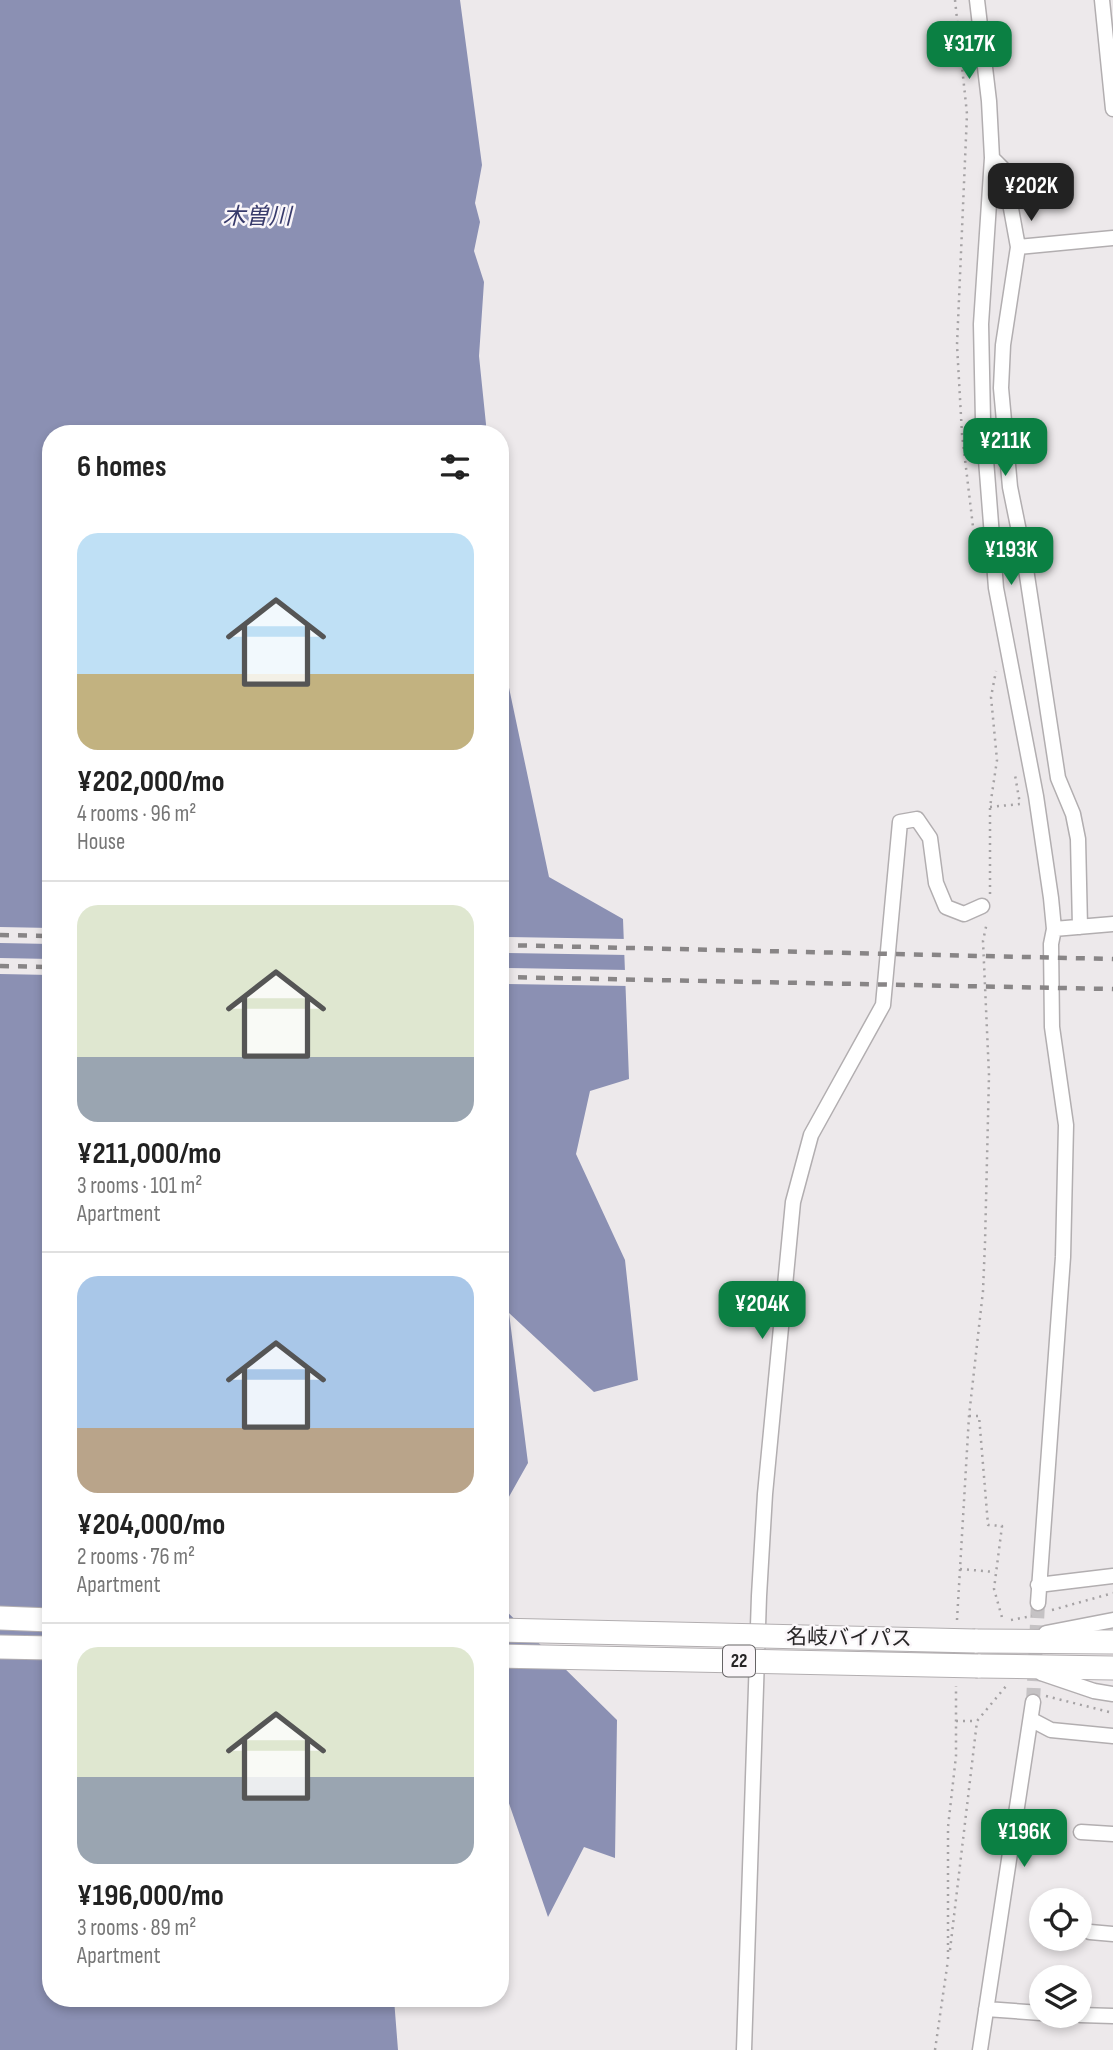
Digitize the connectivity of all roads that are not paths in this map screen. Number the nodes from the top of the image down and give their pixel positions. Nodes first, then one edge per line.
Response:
1 (977, 0) edge
2 (1102, 0) edge
3 (1108, 19) edge
4 (1113, 109) edge
5 (992, 158) junction
6 (1113, 238) edge
7 (1018, 247) junction
8 (987, 906) road end
9 (1113, 924) edge
10 (1080, 927) junction
11 (1054, 929) junction
12 (1113, 1576) edge
13 (1038, 1585) junction
14 (1038, 1603) tunnel mouth
15 (0, 1618) edge
16 (42, 1620) edge
17 (1113, 1620) edge
18 (509, 1630) edge
19 (1002, 1631) junction
20 (1113, 1642) edge
21 (0, 1647) edge
22 (42, 1647) edge
23 (509, 1656) edge
24 (1113, 1668) edge
25 (1013, 1675) junction
26 (1113, 1694) edge
27 (1033, 1702) tunnel mouth
28 (1032, 1720) junction
29 (1113, 1736) edge
30 (1080, 1832) dead end
31 (1113, 1834) edge
32 (1092, 1932) edge
33 (1113, 1934) edge
34 (986, 2009) junction
35 (1029, 2012) edge
36 (1092, 2015) edge
37 (1113, 2016) edge
38 (744, 2050) edge
39 (979, 2050) edge

1 - 5 street
2 - 3 street
3 - 4 street
5 - 7 street
5 - 11 street
6 - 7 street
7 - 10 street
8 - 38 street
9 - 10 street
10 - 11 street
11 - 13 street
12 - 13 street
13 - 14 street
15 - 16 highway
17 - 19 street
18 - 19 highway, 名岐バイパス / 22, bridge
19 - 20 highway, 名岐バイパス / 22
21 - 22 highway
23 - 25 highway, 名岐バイパス / 22, bridge
24 - 25 highway, 名岐バイパス / 22
25 - 26 street
27 - 28 street
28 - 29 street
28 - 34 street
30 - 31 street
32 - 33 street
34 - 35 street
34 - 39 street
36 - 37 street

